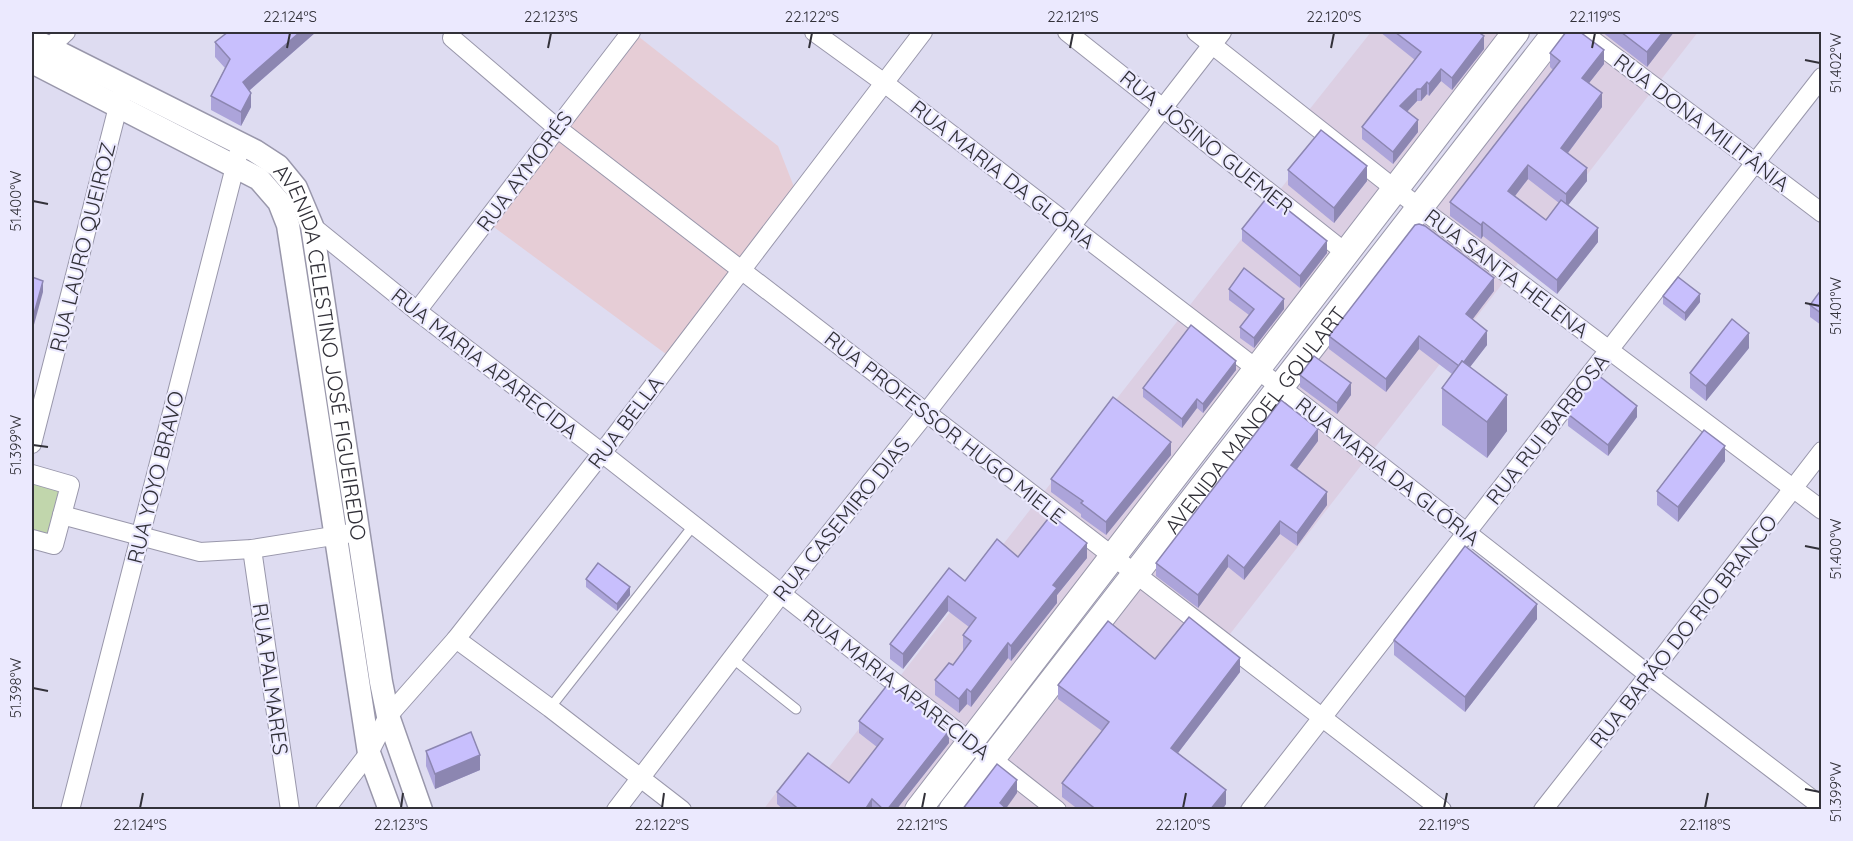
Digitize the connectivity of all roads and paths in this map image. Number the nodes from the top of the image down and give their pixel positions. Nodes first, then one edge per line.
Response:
1 (66, 32) edge
2 (631, 32) edge
3 (814, 32) edge
4 (923, 32) edge
5 (1067, 32) edge
6 (1196, 32) edge
7 (1516, 32) edge
8 (1556, 32) edge
9 (1582, 32) edge
10 (452, 38) dead end
11 (1217, 38) edge
12 (35, 55) edge
13 (1821, 77) edge
14 (884, 82) junction
15 (121, 96) junction
16 (1164, 107) junction
17 (557, 128) junction
18 (241, 144) junction
19 (1755, 162) junction
20 (235, 167) junction
21 (1395, 189) junction
22 (1419, 207) junction
23 (1821, 213) edge
24 (312, 226) junction
25 (1070, 227) junction
26 (1346, 253) junction
27 (741, 270) junction
28 (417, 311) junction
29 (1609, 351) junction
30 (1256, 369) junction
31 (1279, 386) junction
32 (927, 413) junction
33 (32, 444) edge
34 (1821, 451) edge
35 (602, 453) junction
36 (32, 474) edge
37 (1793, 488) junction
38 (1821, 510) edge
39 (62, 515) junction
40 (693, 526) junction
41 (1466, 533) junction
42 (347, 534) junction
43 (140, 536) junction
44 (32, 539) edge
45 (252, 549) junction
46 (1113, 556) junction
47 (1135, 573) junction
48 (781, 594) junction
49 (456, 639) junction
50 (732, 658) junction
51 (1649, 675) junction
52 (550, 708) junction
53 (796, 709) dead end
54 (388, 716) junction
55 (1322, 717) junction
56 (970, 741) junction
57 (369, 753) junction
58 (991, 758) junction
59 (640, 776) junction
60 (1819, 801) edge
61 (70, 810) edge
62 (290, 810) edge
63 (325, 810) edge
64 (390, 810) edge
65 (421, 810) edge
66 (616, 810) edge
67 (682, 810) edge
68 (918, 810) edge
69 (952, 810) edge
70 (1057, 810) edge
71 (1250, 810) edge
72 (1442, 810) edge
73 (1544, 810) edge

1 - 12 street
2 - 17 street, RUA AYMORÉS
3 - 14 street, RUA MARIA DA GLÓRIA
4 - 14 street, RUA BELLA
5 - 16 street, RUA JOSINO GUEMER
6 - 11 street, RUA SANTA HELENA
7 - 21 main road, AVENIDA MANOEL GOULART
8 - 22 main road, AVENIDA MANOEL GOULART
9 - 19 street, RUA DONA MILITÂNIA
10 - 17 street, RUA PROFESSOR HUGO MIELE
11 - 16 street, RUA CASEMIRO DIAS
11 - 21 street, RUA SANTA HELENA
12 - 15 street, AVENIDA CELESTINO JOSÉ FIGUEIREDO
13 - 19 street, RUA RUI BARBOSA
14 - 25 street, RUA MARIA DA GLÓRIA
14 - 27 street, RUA BELLA
15 - 18 street, AVENIDA CELESTINO JOSÉ FIGUEIREDO
15 - 20 street, AVENIDA CELESTINO JOSÉ FIGUEIREDO
15 - 33 street, RUA LAURO QUEIROZ
16 - 25 street, RUA CASEMIRO DIAS
16 - 26 street, RUA JOSINO GUEMER
17 - 27 street, RUA PROFESSOR HUGO MIELE
17 - 28 street, RUA AYMORÉS
18 - 20 street, RUA YOYO BRAVO
18 - 24 street, AVENIDA CELESTINO JOSÉ FIGUEIREDO
19 - 23 street, RUA DONA MILITÂNIA
19 - 29 street, RUA RUI BARBOSA
20 - 42 street, AVENIDA CELESTINO JOSÉ FIGUEIREDO
20 - 43 street, RUA YOYO BRAVO
21 - 22 street, RUA SANTA HELENA
21 - 26 main road, AVENIDA MANOEL GOULART
22 - 29 street, RUA SANTA HELENA
22 - 31 main road, AVENIDA MANOEL GOULART
24 - 28 street, RUA MARIA APARECIDA
24 - 42 street, AVENIDA CELESTINO JOSÉ FIGUEIREDO
25 - 30 street, RUA MARIA DA GLÓRIA
25 - 32 street, RUA CASEMIRO DIAS
26 - 30 main road, AVENIDA MANOEL GOULART
27 - 32 street, RUA PROFESSOR HUGO MIELE
27 - 35 street, RUA BELLA
28 - 35 street, RUA MARIA APARECIDA
29 - 37 street, RUA SANTA HELENA
29 - 41 street, RUA RUI BARBOSA
30 - 31 street, RUA MARIA DA GLÓRIA
30 - 46 main road, AVENIDA MANOEL GOULART
31 - 41 street, RUA MARIA DA GLÓRIA
31 - 47 main road, AVENIDA MANOEL GOULART
32 - 46 street, RUA PROFESSOR HUGO MIELE
32 - 48 street, RUA CASEMIRO DIAS
34 - 37 street, RUA BARÃO DO RIO BRANCO
35 - 40 street, RUA MARIA APARECIDA
35 - 49 street, RUA BELLA
36 - 39 street
37 - 38 street, RUA SANTA HELENA
37 - 51 street, RUA BARÃO DO RIO BRANCO
39 - 43 street
39 - 44 street
40 - 48 street, RUA MARIA APARECIDA
40 - 52 lane
41 - 51 street, RUA MARIA DA GLÓRIA
41 - 55 street, RUA RUI BARBOSA
42 - 45 street
42 - 54 street, AVENIDA CELESTINO JOSÉ FIGUEIREDO
42 - 57 street, AVENIDA CELESTINO JOSÉ FIGUEIREDO
43 - 45 street
43 - 61 street, RUA YOYO BRAVO
45 - 62 street, RUA PALMARES
46 - 47 street, RUA PROFESSOR HUGO MIELE
46 - 56 main road, AVENIDA MANOEL GOULART
47 - 55 street, RUA PROFESSOR HUGO MIELE
47 - 58 main road, AVENIDA MANOEL GOULART
48 - 50 street, RUA CASEMIRO DIAS
48 - 56 street, RUA MARIA APARECIDA
49 - 52 street
49 - 54 street, RUA BELLA
50 - 53 lane
50 - 59 street, RUA CASEMIRO DIAS
51 - 60 street, RUA MARIA DA GLÓRIA
51 - 73 street, RUA BARÃO DO RIO BRANCO
52 - 59 street
54 - 57 street, RUA BELLA
54 - 65 street, AVENIDA CELESTINO JOSÉ FIGUEIREDO
55 - 71 street, RUA RUI BARBOSA
55 - 72 street, RUA PROFESSOR HUGO MIELE
56 - 58 street, RUA MARIA APARECIDA
56 - 68 main road, AVENIDA MANOEL GOULART
57 - 63 street, RUA BELLA
57 - 64 street, AVENIDA CELESTINO JOSÉ FIGUEIREDO
58 - 69 main road, AVENIDA MANOEL GOULART
58 - 70 street, RUA MARIA APARECIDA
59 - 66 street, RUA CASEMIRO DIAS
59 - 67 street

